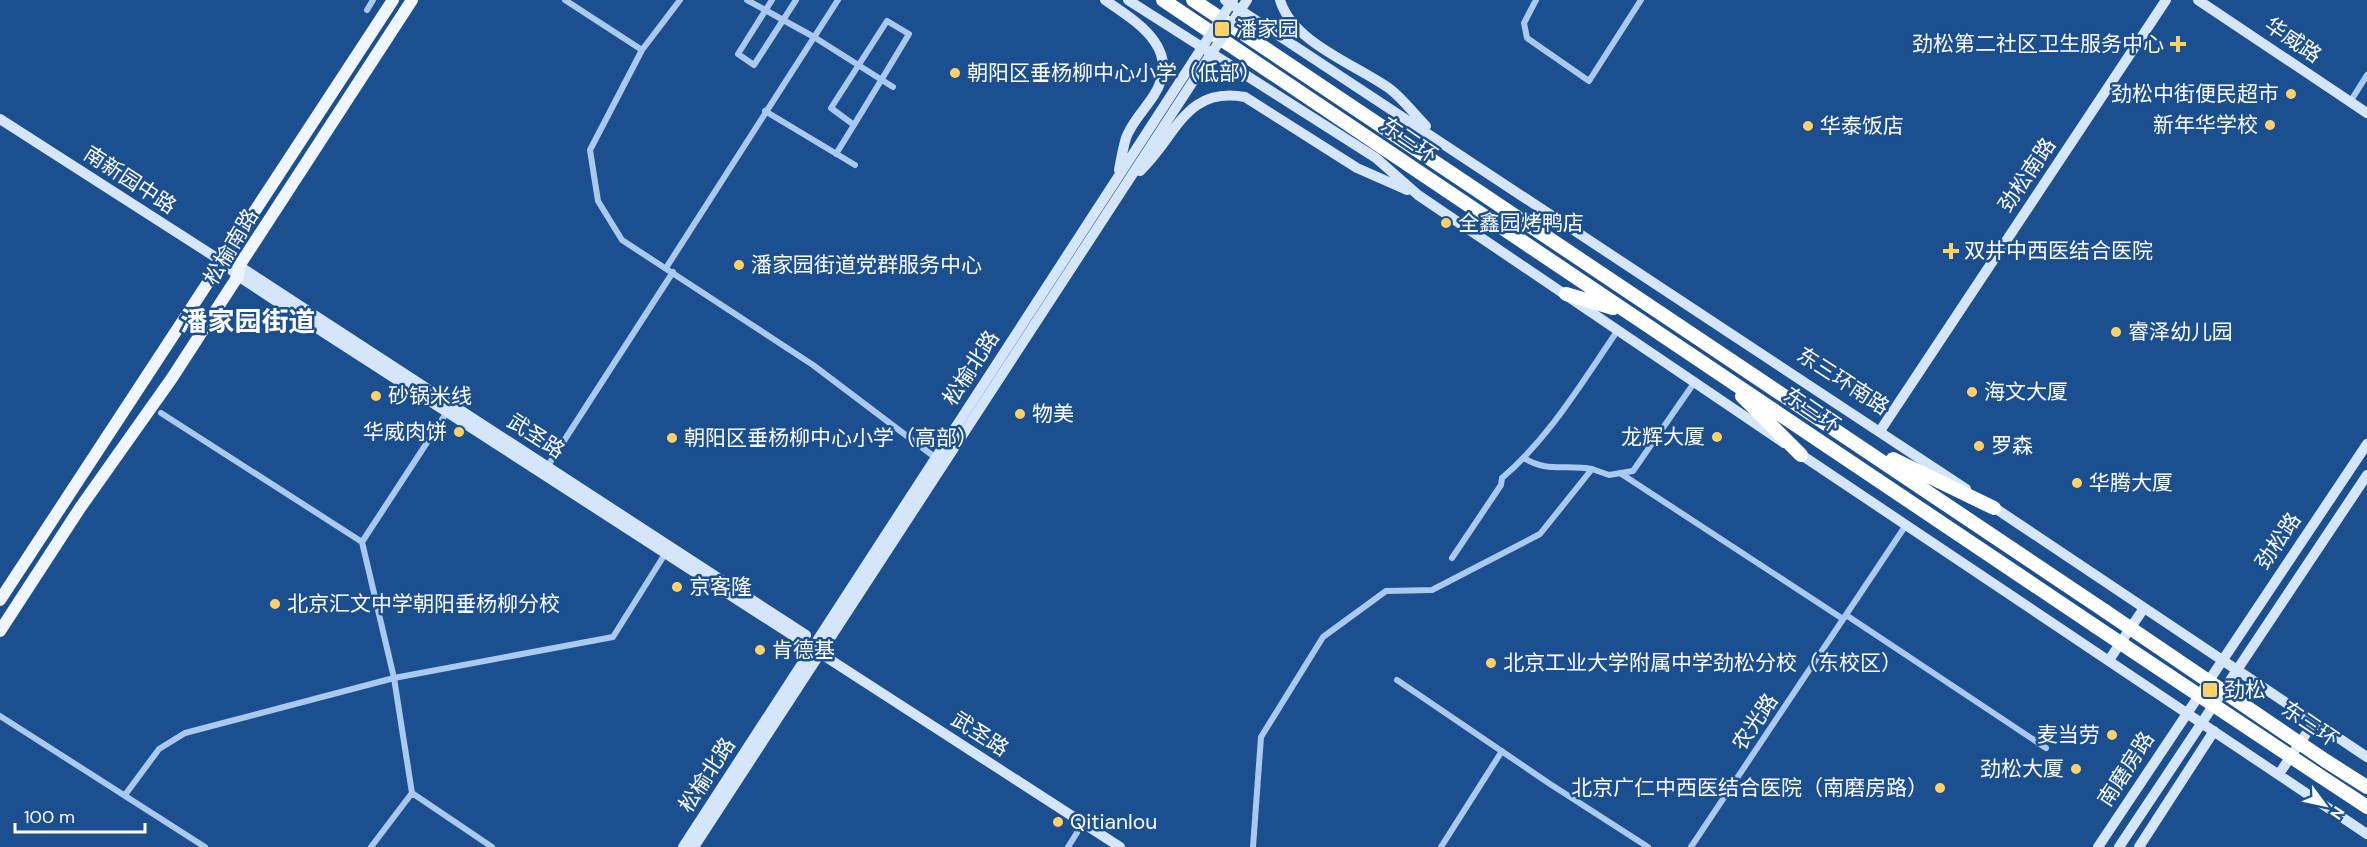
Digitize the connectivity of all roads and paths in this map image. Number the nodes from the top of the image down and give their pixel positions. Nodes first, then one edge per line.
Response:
1 (373, 0) edge
2 (393, 0) edge
3 (412, 0) edge
4 (565, 0) edge
5 (680, 0) edge
6 (747, 0) edge
7 (772, 0) edge
8 (796, 0) edge
9 (838, 0) edge
10 (1105, 0) edge
11 (1128, 0) edge
12 (1163, 0) edge
13 (1193, 0) edge
14 (1225, 0) edge
15 (1233, 0) edge
16 (1246, 0) edge
17 (1280, 0) edge
18 (1536, 0) edge
19 (1641, 0) edge
20 (2166, 0) edge
21 (2198, 0) edge
22 (367, 10) dead end
23 (766, 10) junction
24 (783, 20) junction
25 (814, 37) junction
26 (642, 50) junction
27 (1198, 63) junction
28 (859, 65) junction
29 (2367, 75) edge
30 (882, 80) junction
31 (893, 87) dead end
32 (2350, 102) junction
33 (765, 111) junction
34 (2367, 113) edge
35 (0, 119) edge
36 (854, 125) junction
37 (1441, 141) junction
38 (836, 154) junction
39 (855, 165) dead end
40 (1123, 180) junction
41 (1418, 195) junction
42 (223, 262) junction
43 (670, 270) junction
44 (238, 271) junction
45 (1566, 294) junction
46 (1630, 314) junction
47 (1618, 330) junction
48 (1722, 375) junction
49 (1694, 382) junction
50 (447, 412) junction
51 (161, 413) dead end
52 (1880, 431) junction
53 (1851, 439) junction
54 (2367, 444) edge
55 (1801, 455) junction
56 (936, 458) junction
57 (1524, 458) junction
58 (547, 467) junction
59 (1592, 469) junction
60 (1620, 473) junction
61 (2367, 476) edge
62 (1994, 508) junction
63 (1906, 525) junction
64 (362, 542) junction
65 (665, 554) junction
66 (1452, 558) dead end
67 (0, 600) edge
68 (2144, 608) junction
69 (1844, 617) junction
70 (0, 631) edge
71 (817, 648) junction
72 (2109, 660) junction
73 (2221, 660) junction
74 (2236, 670) junction
75 (394, 678) junction
76 (1397, 680) dead end
77 (2186, 711) junction
78 (0, 716) edge
79 (2201, 722) junction
80 (2314, 722) junction
81 (2214, 731) junction
82 (2046, 748) dead end
83 (1502, 751) junction
84 (2367, 757) edge
85 (2279, 774) junction
86 (2367, 787) edge
87 (412, 793) junction
88 (125, 795) junction
89 (2367, 807) edge
90 (1083, 823) junction
91 (2367, 834) edge
92 (205, 847) edge
93 (371, 847) edge
94 (492, 847) edge
95 (683, 847) edge
96 (694, 847) edge
97 (1068, 847) edge
98 (1120, 847) edge
99 (1253, 847) edge
100 (1441, 847) edge
101 (1648, 847) edge
102 (1691, 847) edge
103 (2098, 847) edge
104 (2120, 847) edge
105 (2139, 847) edge

1 - 22 street
2 - 42 main road, 松榆南路
3 - 44 main road, 松榆南路
4 - 26 street
5 - 26 street
6 - 23 street
7 - 23 street
8 - 24 street
9 - 25 street
10 - 40 street
11 - 41 street
12 - 46 highway, 东三环
13 - 53 highway, 东三环
14 - 37 street
15 - 27 street, 松榆北路, bridge
16 - 27 street, bridge
17 - 37 street
18 - 19 street
20 - 52 street, 劲松南路
21 - 32 street, 华威路
23 - 24 street
23 - 24 street
24 - 25 street
25 - 28 street
25 - 33 street
26 - 43 street
27 - 40 street, 松榆北路
28 - 30 street
28 - 30 street
28 - 36 street
29 - 32 street
30 - 31 street
30 - 36 street
32 - 34 street, 华威路
33 - 38 street
33 - 43 street
35 - 42 street, 南新园中路
36 - 38 street
37 - 52 street, 东三环南路
38 - 39 street
40 - 41 street
40 - 56 street, 松榆北路
40 - 71 street, 松榆北路
41 - 45 street
42 - 44 street, 南新园中路
42 - 67 main road, 松榆南路
43 - 56 street
43 - 58 street
44 - 50 street, 武圣路
44 - 58 street, 武圣路
44 - 70 main road, 松榆南路
45 - 46 highway
45 - 47 street
46 - 48 highway, 东三环
47 - 49 street
47 - 57 street
48 - 55 highway
48 - 89 highway, 东三环, bridge
49 - 55 street
49 - 60 street
50 - 64 street
50 - 65 street, 武圣路
51 - 64 street
52 - 62 street, 东三环南路
53 - 62 highway
53 - 86 highway, 东三环, bridge
54 - 73 street, 劲松路
55 - 63 street
56 - 71 street, 松榆北路
57 - 59 street
57 - 66 street
58 - 71 street, 武圣路
59 - 60 street
59 - 99 street
60 - 69 street
61 - 74 street, 劲松路
62 - 68 street, 东三环南路
63 - 69 street, 农光路
63 - 72 street
64 - 75 street
65 - 71 street, 武圣路
65 - 75 street
68 - 72 street
68 - 73 street, 东三环南路
69 - 82 street
69 - 102 street, 农光路
71 - 90 street, 武圣路
71 - 95 street, 松榆北路
71 - 96 street, 松榆北路
72 - 77 street
73 - 74 street, 东三环南路
73 - 77 street, 劲松路
74 - 79 street, 劲松路
74 - 80 street, 东三环南路
75 - 87 street
75 - 88 street
76 - 83 street
77 - 79 street
77 - 103 street, 南磨房路
78 - 88 street
79 - 81 street
79 - 104 street, 南磨房路
80 - 84 street, 东三环南路
80 - 85 street
81 - 85 street
81 - 105 street
83 - 100 street
83 - 101 street
85 - 91 street
87 - 93 street
87 - 94 street
88 - 92 street
90 - 97 street
90 - 98 street, 武圣路

